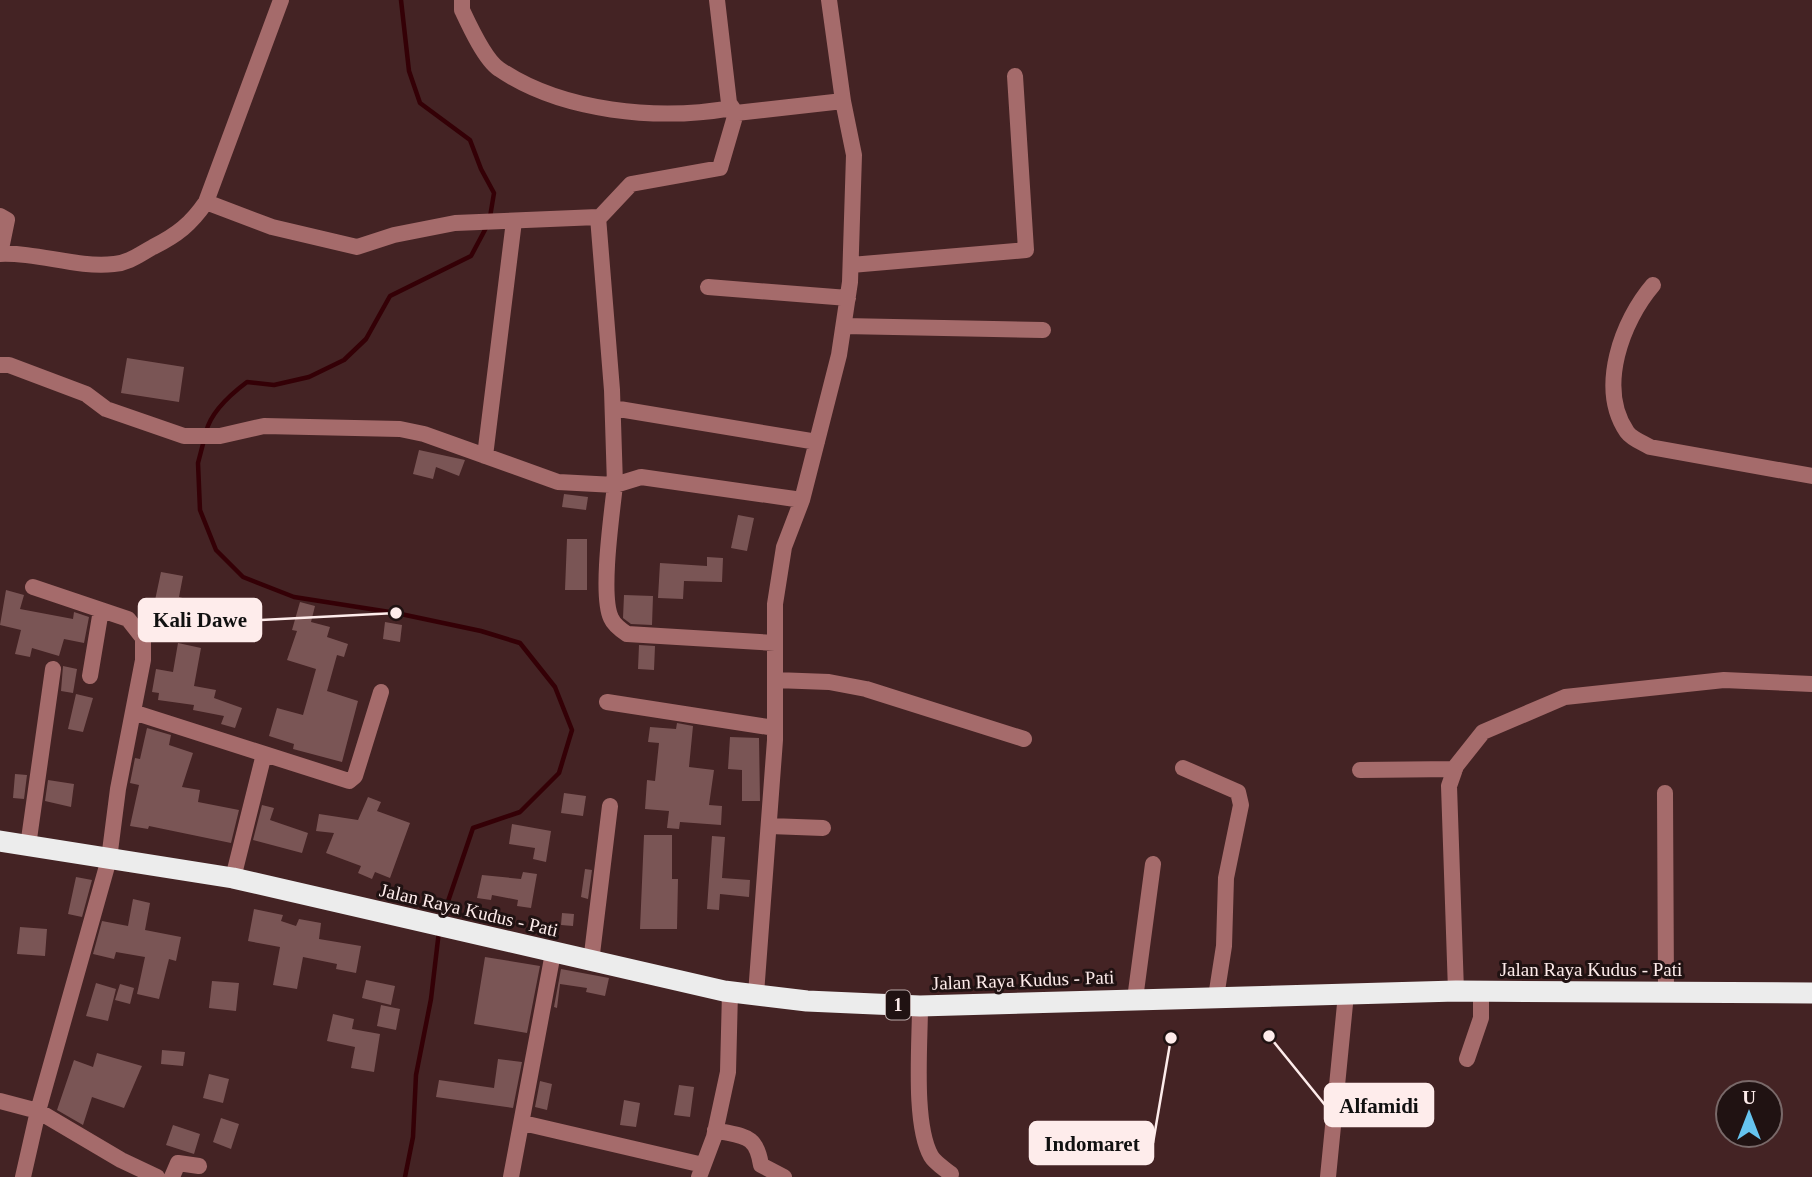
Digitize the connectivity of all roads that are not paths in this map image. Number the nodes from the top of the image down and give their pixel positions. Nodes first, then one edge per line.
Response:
1 (281, 0) edge
2 (462, 0) edge
3 (717, 0) edge
4 (829, 0) edge
5 (1015, 76) dead end
6 (843, 101) junction
7 (734, 111) junction
8 (206, 202) junction
9 (0, 216) edge
10 (599, 218) junction
11 (514, 221) junction
12 (0, 254) edge
13 (851, 265) junction
14 (1653, 285) dead end
15 (708, 287) dead end
16 (848, 298) junction
17 (844, 326) junction
18 (1043, 330) dead end
19 (0, 365) edge
20 (612, 408) junction
21 (817, 442) junction
22 (485, 456) junction
23 (1812, 476) edge
24 (615, 485) junction
25 (802, 500) junction
26 (33, 587) dead end
27 (101, 610) junction
28 (775, 643) junction
29 (53, 669) dead end
30 (90, 676) dead end
31 (775, 680) junction
32 (1812, 684) edge
33 (381, 692) dead end
34 (607, 702) dead end
35 (133, 712) junction
36 (775, 728) junction
37 (1024, 739) dead end
38 (264, 754) junction
39 (1183, 768) dead end
40 (1455, 769) junction
41 (1360, 771) dead end
42 (1665, 793) dead end
43 (610, 806) dead end
44 (770, 826) junction
45 (823, 828) dead end
46 (0, 841) edge
47 (28, 846) junction
48 (109, 859) junction
49 (1153, 864) dead end
50 (233, 878) junction
51 (553, 953) junction
52 (591, 962) junction
53 (1456, 991) junction
54 (1481, 991) junction
55 (730, 992) junction
56 (1666, 992) junction
57 (1812, 993) edge
58 (756, 994) junction
59 (1346, 994) junction
60 (1216, 997) junction
61 (1135, 999) junction
62 (920, 1006) junction
63 (1467, 1059) dead end
64 (0, 1101) edge
65 (38, 1111) junction
66 (523, 1123) junction
67 (715, 1130) junction
68 (199, 1166) dead end
69 (701, 1171) edge
70 (951, 1174) dead end
71 (23, 1177) edge
72 (157, 1177) edge
73 (172, 1177) edge
74 (511, 1177) edge
75 (785, 1177) edge
76 (1328, 1177) edge

1 - 8 street
2 - 7 street
3 - 7 street
4 - 6 street
5 - 13 street
6 - 7 street
6 - 13 street
7 - 10 street
8 - 11 street
8 - 12 street
9 - 12 street
10 - 11 street
10 - 20 street
11 - 22 street
13 - 16 street
14 - 23 street
15 - 16 street
16 - 17 street
17 - 18 street
17 - 21 street
19 - 22 street
20 - 21 street
20 - 24 street
21 - 25 street
22 - 24 street
24 - 25 street
24 - 28 street
25 - 28 street
26 - 27 street
27 - 30 street
27 - 35 street
28 - 31 street
29 - 47 street
31 - 36 street
31 - 37 street
32 - 40 street
33 - 38 street
34 - 36 street
35 - 38 street
35 - 48 street
36 - 44 street
38 - 50 street
39 - 60 street
40 - 41 street
40 - 53 street
42 - 56 street
43 - 52 street
44 - 45 street
44 - 58 street
46 - 47 highway, Jalan Raya Kudus - Pati / 1
47 - 48 highway, Jalan Raya Kudus - Pati / 1
48 - 50 highway, Jalan Raya Kudus - Pati / 1
48 - 65 street
49 - 61 street
50 - 51 highway, Jalan Raya Kudus - Pati / 1
51 - 52 highway, Jalan Raya Kudus - Pati / 1
51 - 66 street
52 - 55 highway, Jalan Raya Kudus - Pati / 1
53 - 54 highway, Jalan Raya Kudus - Pati / 1
53 - 59 highway, Jalan Raya Kudus - Pati / 1
54 - 56 highway, Jalan Raya Kudus - Pati / 1
54 - 63 street
55 - 58 highway, Jalan Raya Kudus - Pati / 1
55 - 67 street
56 - 57 highway, Jalan Raya Kudus - Pati / 1
58 - 62 highway, Jalan Raya Kudus - Pati / 1
59 - 60 highway, Jalan Raya Kudus - Pati / 1
59 - 76 street
60 - 61 highway, Jalan Raya Kudus - Pati / 1
61 - 62 highway, Jalan Raya Kudus - Pati / 1
62 - 70 street
64 - 65 street
65 - 71 street
65 - 72 street
66 - 69 street
66 - 74 street
67 - 69 street
67 - 75 street
68 - 73 street

